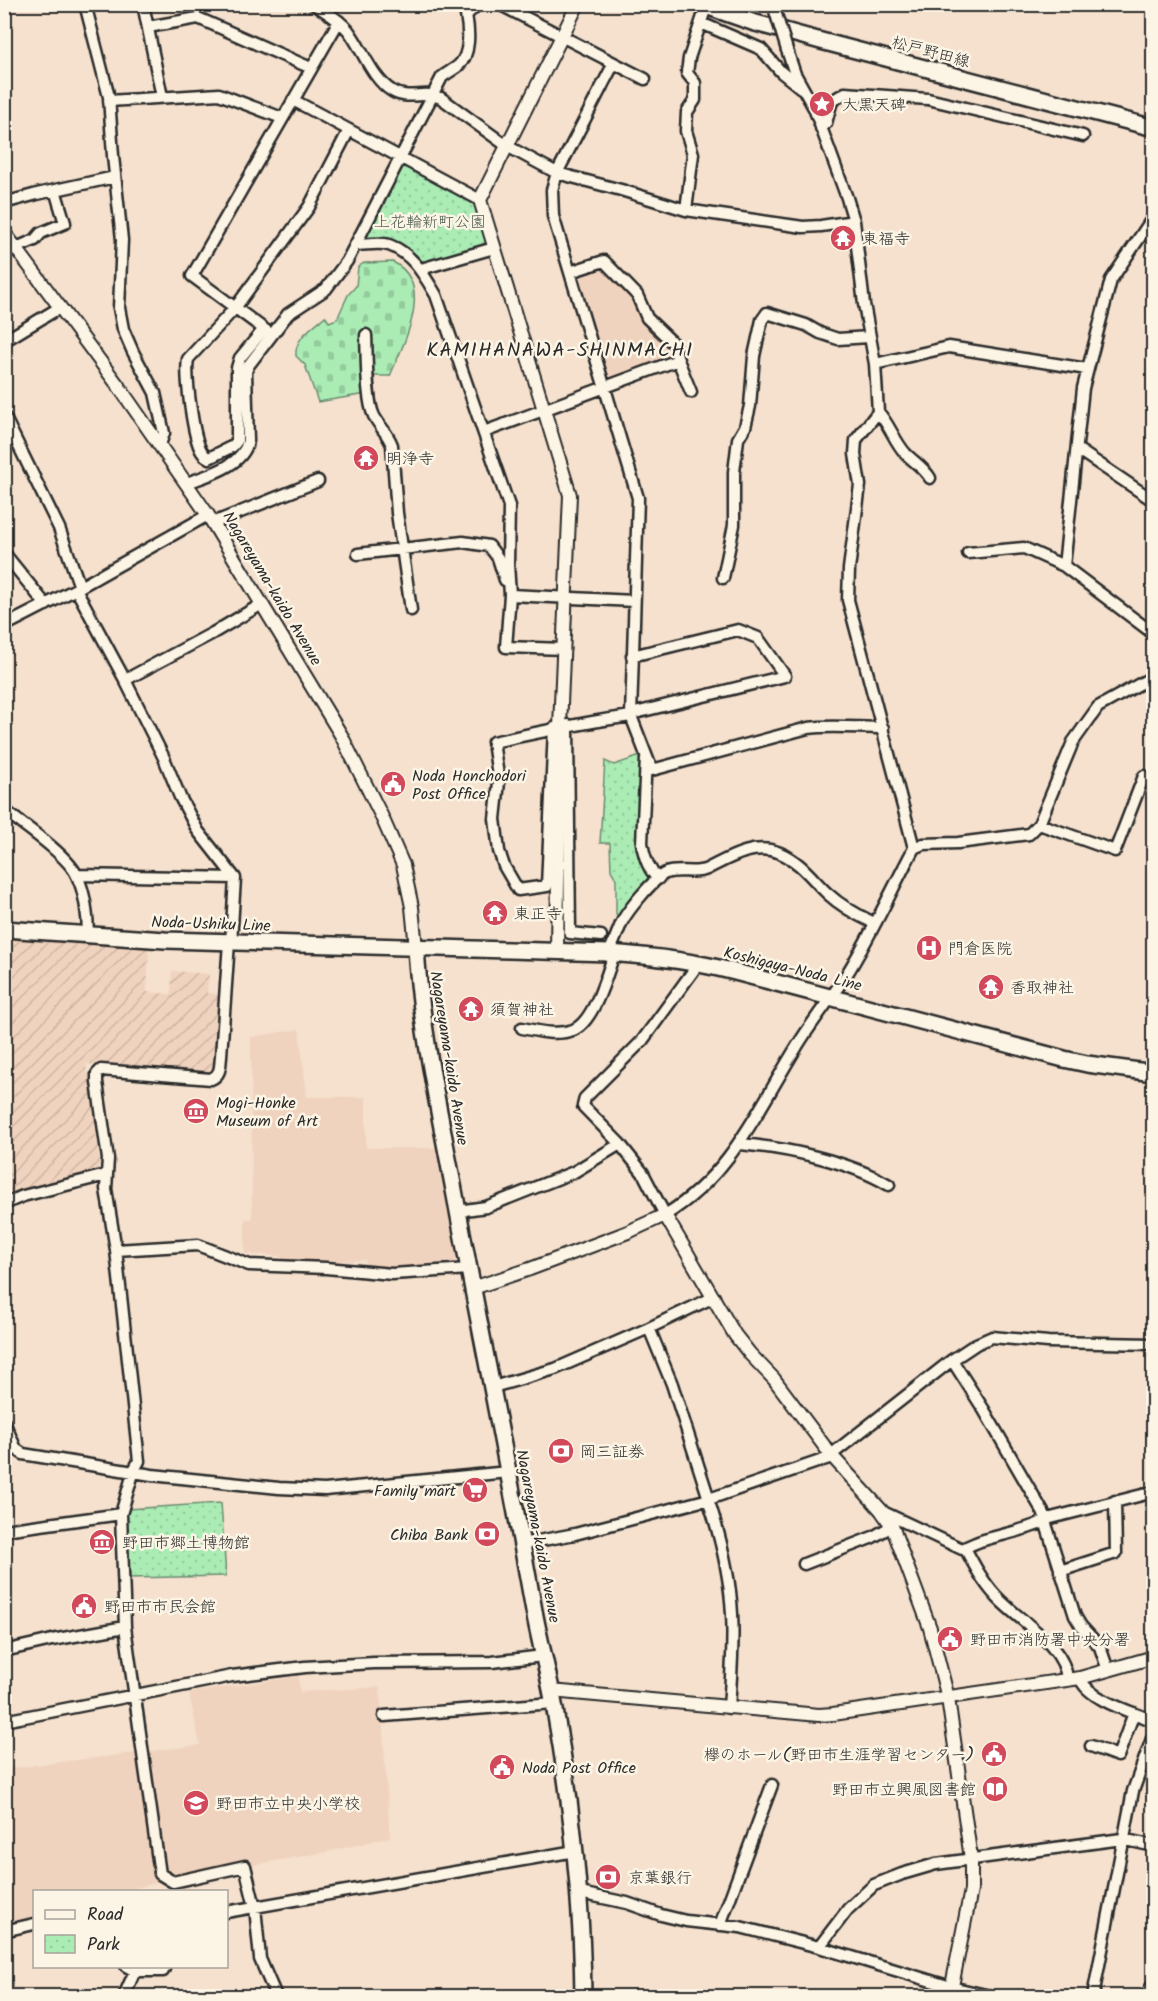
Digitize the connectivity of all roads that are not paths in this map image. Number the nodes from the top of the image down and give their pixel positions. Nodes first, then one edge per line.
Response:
1 (85, 4) edge
2 (143, 4) edge
3 (314, 4) edge
4 (478, 4) edge
5 (499, 4) edge
6 (578, 4) edge
7 (703, 6) edge
8 (774, 8) edge
9 (339, 21) junction
10 (701, 22) junction
11 (148, 27) junction
12 (562, 36) junction
13 (614, 63) junction
14 (311, 68) junction
15 (645, 79) dead end
16 (806, 92) junction
17 (433, 94) junction
18 (162, 97) junction
19 (293, 100) junction
20 (109, 101) junction
21 (282, 118) junction
22 (821, 128) junction
23 (1154, 128) edge
24 (349, 130) junction
25 (1083, 136) dead end
26 (507, 146) junction
27 (400, 158) junction
28 (557, 174) junction
29 (116, 177) junction
30 (55, 190) junction
31 (480, 200) junction
32 (4, 202) edge
33 (686, 210) junction
34 (1154, 216) edge
35 (854, 221) junction
36 (4, 232) edge
37 (356, 245) junction
38 (11, 248) edge
39 (494, 248) junction
40 (421, 269) junction
41 (570, 272) junction
42 (59, 308) junction
43 (235, 308) junction
44 (268, 332) junction
45 (366, 335) dead end
46 (869, 337) junction
47 (4, 341) edge
48 (678, 360) junction
49 (876, 364) junction
50 (1087, 369) junction
51 (605, 388) junction
52 (691, 392) dead end
53 (544, 409) junction
54 (878, 412) junction
55 (4, 416) edge
56 (484, 432) junction
57 (160, 445) junction
58 (1077, 449) junction
59 (930, 478) dead end
60 (318, 481) dead end
61 (187, 483) junction
62 (1154, 501) edge
63 (211, 519) junction
64 (403, 548) junction
65 (4, 553) edge
66 (968, 553) dead end
67 (358, 554) dead end
68 (1064, 566) junction
69 (723, 578) dead end
70 (78, 588) junction
71 (510, 591) junction
72 (566, 597) junction
73 (634, 601) junction
74 (262, 604) junction
75 (46, 605) junction
76 (411, 610) dead end
77 (4, 626) edge
78 (1154, 634) edge
79 (564, 649) junction
80 (632, 656) junction
81 (1154, 676) edge
82 (125, 680) junction
83 (631, 715) junction
84 (561, 727) junction
85 (883, 728) junction
86 (646, 754) junction
87 (1144, 776) dead end
88 (4, 810) edge
89 (1039, 824) junction
90 (914, 848) junction
91 (77, 874) junction
92 (234, 878) junction
93 (658, 879) junction
94 (874, 923) junction
95 (4, 929) edge
96 (88, 935) junction
97 (601, 936) dead end
98 (230, 942) junction
99 (416, 948) junction
100 (557, 952) junction
101 (611, 954) junction
102 (699, 963) junction
103 (830, 996) junction
104 (522, 1028) dead end
105 (1154, 1073) edge
106 (620, 1144) junction
107 (740, 1144) junction
108 (106, 1175) junction
109 (889, 1185) dead end
110 (4, 1204) edge
111 (458, 1211) junction
112 (665, 1215) junction
113 (116, 1250) junction
114 (469, 1269) junction
115 (473, 1288) junction
116 (714, 1297) junction
117 (649, 1328) junction
118 (1154, 1344) edge
119 (952, 1360) junction
120 (494, 1387) junction
121 (4, 1422) edge
122 (832, 1456) junction
123 (134, 1470) junction
124 (508, 1472) junction
125 (1154, 1492) edge
126 (708, 1499) junction
127 (1115, 1501) junction
128 (881, 1510) junction
129 (121, 1514) junction
130 (1046, 1520) junction
131 (892, 1526) junction
132 (4, 1530) edge
133 (522, 1544) junction
134 (965, 1548) junction
135 (804, 1564) dead end
136 (1060, 1571) junction
137 (125, 1627) junction
138 (4, 1651) edge
139 (543, 1656) junction
140 (1154, 1657) edge
141 (1108, 1670) junction
142 (1080, 1678) junction
143 (1067, 1680) junction
144 (135, 1695) junction
145 (552, 1697) junction
146 (948, 1698) junction
147 (729, 1708) junction
148 (1134, 1713) junction
149 (384, 1716) dead end
150 (4, 1721) edge
151 (1154, 1721) edge
152 (1154, 1733) edge
153 (1091, 1746) dead end
154 (772, 1785) dead end
155 (1122, 1839) junction
156 (1154, 1846) edge
157 (575, 1851) junction
158 (971, 1859) junction
159 (580, 1893) junction
160 (255, 1907) junction
161 (228, 1912) edge
162 (33, 1924) edge
163 (720, 1924) junction
164 (4, 1931) edge
165 (819, 1947) junction
166 (164, 1968) edge
167 (131, 1969) edge
168 (1154, 1984) edge
169 (950, 1992) edge
170 (124, 1996) edge
171 (276, 1996) edge
172 (583, 1996) edge
173 (990, 1996) edge
174 (1093, 1996) edge
175 (1146, 1996) edge

1 - 20 street
2 - 11 street
3 - 9 street
4 - 17 street
5 - 12 street
6 - 12 street
7 - 10 street
7 - 23 main road, 松戸野田線
8 - 16 street, bridge
9 - 14 street
9 - 17 street
10 - 16 street
10 - 33 street
11 - 14 street
11 - 18 street
12 - 13 street
12 - 26 street
13 - 15 street
13 - 28 street
14 - 19 street
16 - 22 street
17 - 26 street
17 - 27 street
18 - 20 street
18 - 21 street
19 - 21 street
19 - 24 street
20 - 29 street
21 - 43 street
22 - 25 street
22 - 35 street
24 - 27 street
24 - 43 street
26 - 28 street
26 - 31 street
27 - 31 street
27 - 37 street
28 - 33 street
28 - 41 street
29 - 30 street
29 - 57 street
30 - 32 street
30 - 38 street
31 - 39 street
33 - 35 street
34 - 50 street
35 - 46 street
36 - 38 street, Nagareyama-kaido Avenue
37 - 40 street
37 - 44 street
38 - 42 street, Nagareyama-kaido Avenue
39 - 40 street
39 - 53 street
40 - 56 street
41 - 48 street
41 - 51 street
42 - 47 street
42 - 57 street, Nagareyama-kaido Avenue
43 - 44 street
43 - 44 street
44 - 61 street
45 - 64 street
46 - 49 street
46 - 69 street
48 - 51 street
48 - 52 street
49 - 50 street
49 - 54 street
50 - 58 street
51 - 53 street
51 - 73 street
53 - 56 street
53 - 72 street
54 - 59 street
54 - 85 street
55 - 70 street
56 - 71 street
57 - 61 street, Nagareyama-kaido Avenue
58 - 62 street
58 - 68 street
60 - 63 street
61 - 63 street, Nagareyama-kaido Avenue
63 - 70 street
63 - 74 street, Nagareyama-kaido Avenue
64 - 67 street
64 - 71 street
64 - 76 street
65 - 75 street
66 - 68 street
68 - 78 street
70 - 75 street
70 - 82 street
71 - 72 street
71 - 79 street
72 - 73 street
72 - 79 street
73 - 80 street
74 - 82 street
74 - 99 street, Nagareyama-kaido Avenue
75 - 77 street
79 - 84 street
80 - 83 street
80 - 83 street
81 - 89 street
82 - 92 street
83 - 84 street
83 - 86 street
84 - 84 street
84 - 97 street
84 - 100 street
85 - 86 street
85 - 90 street
86 - 93 street
87 - 89 street
88 - 91 street
89 - 90 street
90 - 94 street
91 - 92 street
91 - 96 street
92 - 98 street
93 - 94 street
93 - 101 street
94 - 103 street
95 - 96 main road, Noda-Ushiku Line
96 - 98 main road, Noda-Ushiku Line
98 - 99 main road, Noda-Ushiku Line
98 - 108 street
99 - 100 main road, Koshigaya-Noda Line
99 - 111 main road, Nagareyama-kaido Avenue
100 - 101 main road, Koshigaya-Noda Line
101 - 102 main road, Koshigaya-Noda Line
101 - 104 street
102 - 103 main road, Koshigaya-Noda Line
102 - 106 street
103 - 105 main road, Koshigaya-Noda Line
103 - 107 street
106 - 111 street
106 - 112 street
107 - 109 street
107 - 112 street
108 - 110 street
108 - 113 street
111 - 114 main road, Nagareyama-kaido Avenue
112 - 115 street
112 - 116 street
113 - 114 street
113 - 123 street
114 - 115 main road, Nagareyama-kaido Avenue
115 - 120 main road, Nagareyama-kaido Avenue
116 - 117 street
116 - 122 street
117 - 120 street
117 - 126 street
118 - 119 street
119 - 122 street
119 - 130 street
120 - 124 main road, Nagareyama-kaido Avenue
121 - 123 street
122 - 126 street
122 - 128 street
123 - 124 street
123 - 129 street
124 - 133 main road, Nagareyama-kaido Avenue
125 - 127 street
126 - 133 street
126 - 147 street
127 - 130 street
127 - 136 street
128 - 131 street
128 - 134 street
129 - 132 street
129 - 137 street
130 - 134 street
130 - 136 street
131 - 135 street
131 - 146 street
133 - 139 main road, Nagareyama-kaido Avenue
134 - 143 street
136 - 141 street
137 - 138 street
137 - 144 street
139 - 144 street
139 - 145 main road, Nagareyama-kaido Avenue
140 - 141 street
141 - 142 street
142 - 143 street
142 - 148 street
143 - 146 street
144 - 150 street
144 - 160 street
145 - 147 street
145 - 149 street
145 - 157 main road, Nagareyama-kaido Avenue
146 - 147 street
146 - 158 street
148 - 151 street
148 - 153 street
152 - 155 street
154 - 163 street
155 - 156 street
155 - 158 street
155 - 174 street
157 - 159 main road, Nagareyama-kaido Avenue
157 - 160 street
158 - 165 street
158 - 169 street
159 - 163 street
159 - 172 main road, Nagareyama-kaido Avenue
160 - 161 street
160 - 171 street
162 - 164 street
163 - 165 street
165 - 169 street
166 - 167 street
167 - 170 street
168 - 175 street
169 - 173 street

